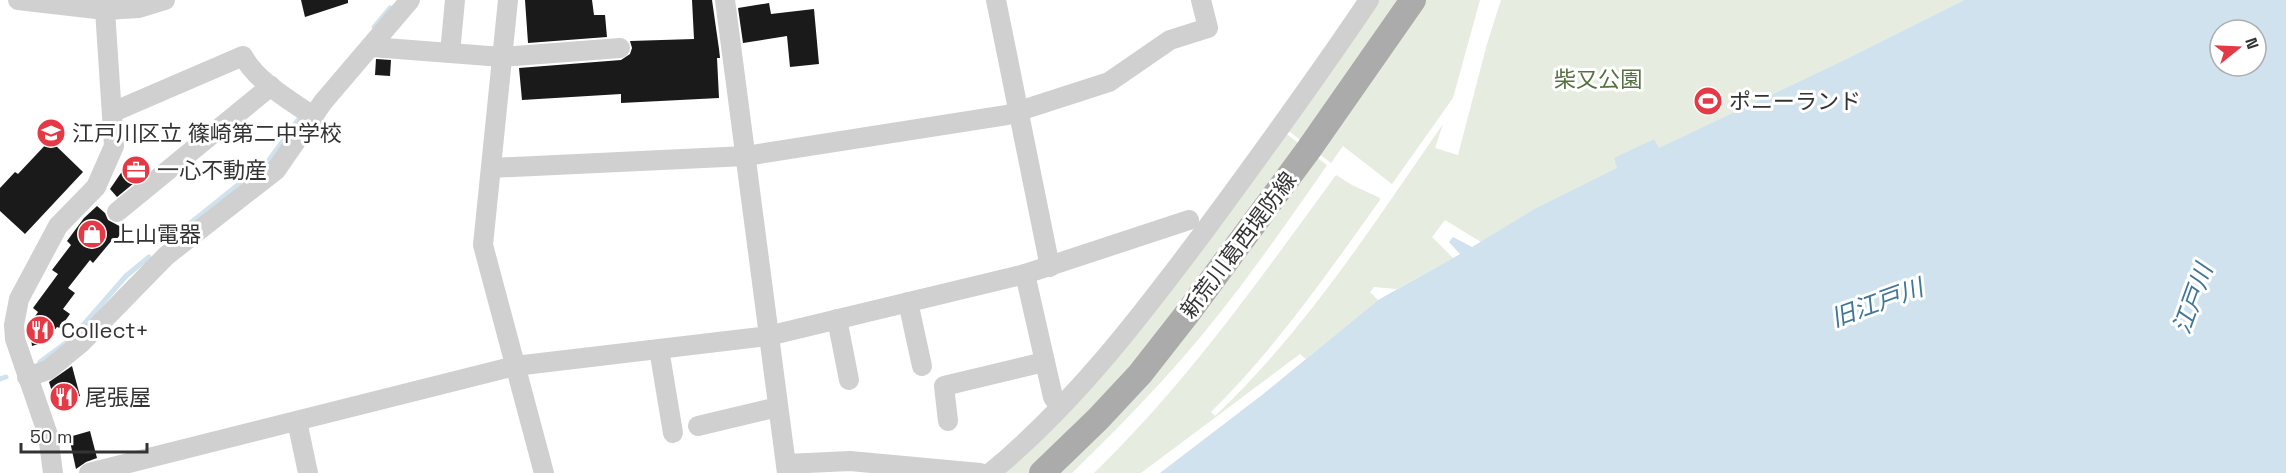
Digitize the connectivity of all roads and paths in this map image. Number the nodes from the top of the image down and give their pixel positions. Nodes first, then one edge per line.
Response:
1 (18, 0) edge
2 (165, 0) edge
3 (410, 0) edge
4 (455, 0) edge
5 (508, 0) edge
6 (725, 0) edge
7 (996, 0) edge
8 (1202, 0) edge
9 (1369, 0) edge
10 (1413, 0) edge
11 (105, 10) junction
12 (372, 47) junction
13 (620, 48) dead end
14 (450, 53) junction
15 (502, 57) junction
16 (271, 86) junction
17 (1018, 111) junction
18 (113, 112) junction
19 (314, 117) junction
20 (746, 156) junction
21 (491, 168) junction
22 (117, 212) dead end
23 (1190, 220) dead end
24 (1050, 267) junction
25 (1025, 274) junction
26 (908, 302) junction
27 (837, 319) junction
28 (768, 336) junction
29 (659, 349) junction
30 (1044, 362) junction
31 (515, 366) junction
32 (922, 366) dead end
33 (27, 377) junction
34 (849, 380) dead end
35 (1060, 406) junction
36 (778, 407) junction
37 (297, 421) junction
38 (948, 421) dead end
39 (698, 426) dead end
40 (672, 433) dead end
41 (786, 468) edge
42 (53, 473) edge
43 (89, 473) edge
44 (308, 473) edge
45 (544, 473) edge
46 (980, 473) edge
47 (990, 473) edge
48 (1042, 473) edge

1 - 11 street
2 - 11 street
3 - 12 street
4 - 14 street
5 - 15 street
6 - 20 street
7 - 17 street
8 - 17 street
9 - 35 street
10 - 48 main road, 新荒川葛西堤防線
11 - 18 street
12 - 14 street
12 - 19 street
13 - 15 street
14 - 15 street
15 - 21 street
16 - 18 street
16 - 19 street
16 - 22 street
17 - 20 street
17 - 24 street
18 - 33 street
19 - 33 street
20 - 21 street
20 - 28 street
21 - 31 street
23 - 24 street
24 - 25 street
25 - 26 street
25 - 30 street
26 - 27 street
26 - 32 street
27 - 28 street
27 - 34 street
28 - 29 street
28 - 36 street
29 - 31 street
29 - 40 street
30 - 35 street
30 - 38 street
31 - 37 street
31 - 45 street
33 - 42 street
35 - 47 street
36 - 39 street
36 - 41 street
37 - 43 street
37 - 44 street
41 - 46 street

